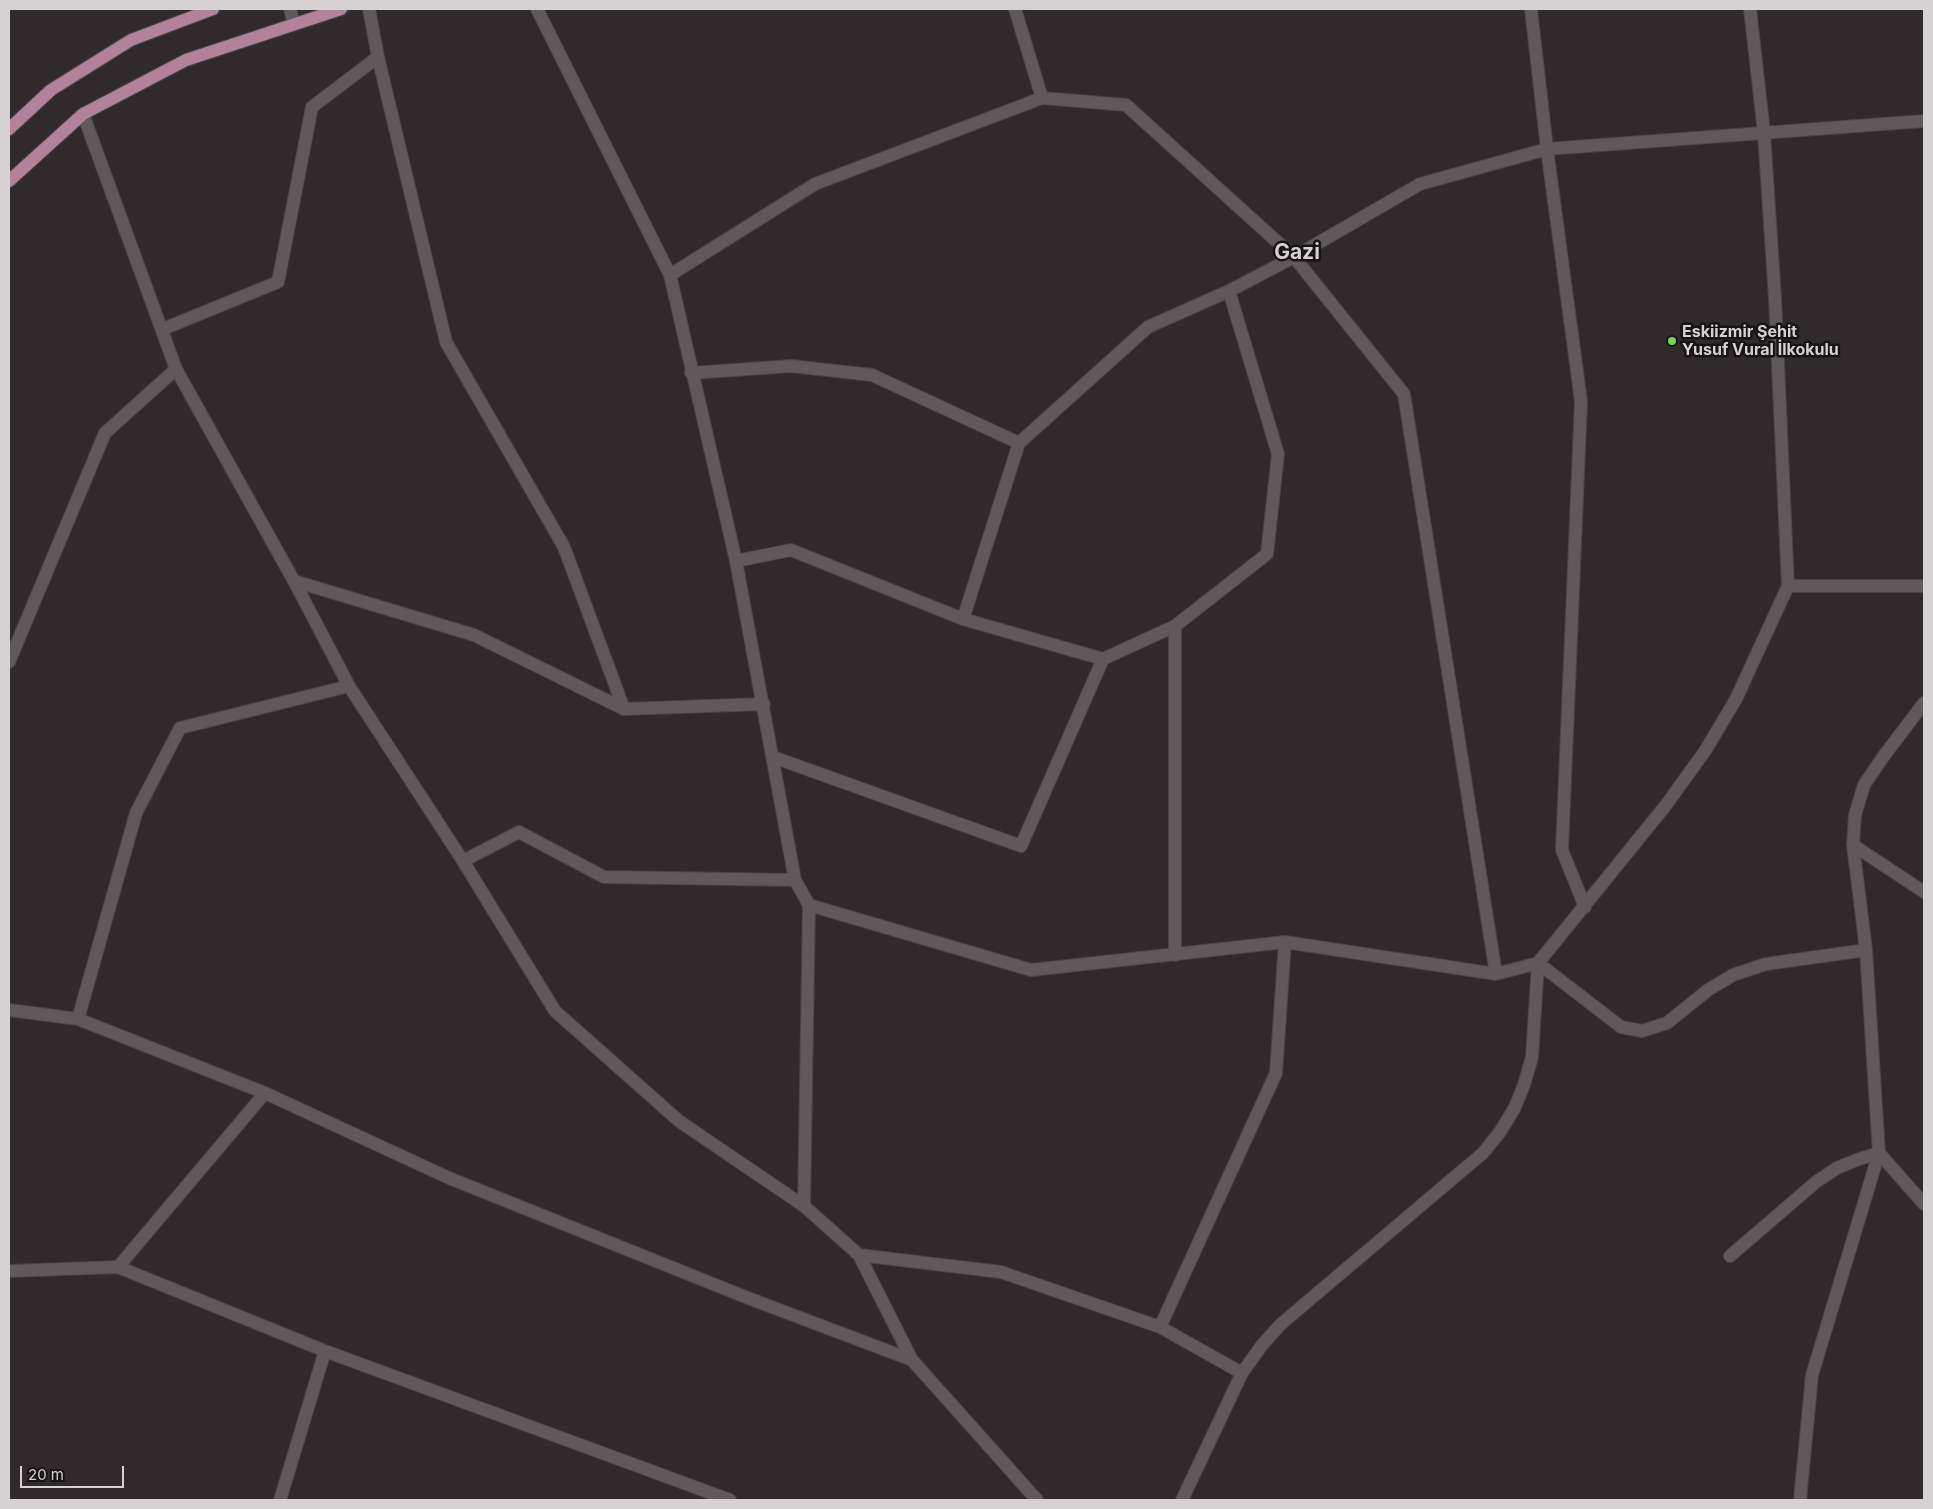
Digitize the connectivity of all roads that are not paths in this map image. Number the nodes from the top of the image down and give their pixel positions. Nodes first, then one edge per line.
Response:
1 (213, 9) edge
2 (290, 9) edge
3 (340, 9) edge
4 (369, 9) edge
5 (537, 9) edge
6 (1015, 9) edge
7 (1531, 9) edge
8 (1750, 9) edge
9 (294, 24) junction
10 (378, 57) junction
11 (1042, 98) junction
12 (82, 114) junction
13 (1924, 121) edge
14 (9, 129) edge
15 (1764, 133) junction
16 (1547, 150) junction
17 (9, 181) edge
18 (1294, 257) junction
19 (670, 275) junction
20 (1229, 291) junction
21 (163, 329) junction
22 (176, 369) junction
23 (691, 373) junction
24 (1019, 442) junction
25 (736, 561) junction
26 (294, 581) junction
27 (1788, 586) junction
28 (1924, 586) edge
29 (963, 619) junction
30 (1174, 626) junction
31 (1104, 659) junction
32 (9, 662) edge
33 (349, 686) junction
34 (1924, 703) edge
35 (764, 704) junction
36 (624, 710) junction
37 (773, 757) junction
38 (1854, 845) junction
39 (463, 861) junction
40 (795, 880) junction
41 (1924, 892) edge
42 (809, 905) junction
43 (1585, 907) junction
44 (1285, 942) junction
45 (1866, 950) junction
46 (1175, 955) junction
47 (1538, 964) junction
48 (1496, 974) junction
49 (9, 1010) edge
50 (78, 1019) junction
51 (265, 1093) junction
52 (1879, 1153) junction
53 (1924, 1204) edge
54 (804, 1206) junction
55 (859, 1254) junction
56 (1730, 1256) dead end
57 (118, 1267) junction
58 (9, 1271) edge
59 (1160, 1327) junction
60 (325, 1351) junction
61 (912, 1360) junction
62 (1242, 1374) junction
63 (280, 1500) edge
64 (730, 1500) edge
65 (1037, 1500) edge
66 (1182, 1500) edge
67 (1800, 1500) edge

1 - 14 main road
2 - 9 street
3 - 9 main road
4 - 10 street
5 - 19 street
6 - 11 street
7 - 16 street
8 - 15 street
9 - 12 main road
10 - 21 street
10 - 36 street
11 - 18 street
11 - 19 street
12 - 17 main road
12 - 21 street
13 - 15 street
15 - 16 street
15 - 27 street
16 - 18 street
16 - 43 street
18 - 20 street
18 - 48 street
19 - 23 street
20 - 24 street
20 - 30 street
21 - 22 street
22 - 26 street
22 - 32 street
23 - 24 street
23 - 25 street
24 - 29 street
25 - 29 street
25 - 35 street
26 - 33 street
26 - 36 street
27 - 28 street
27 - 43 street
29 - 31 street
30 - 31 street
30 - 46 street
31 - 37 street
33 - 39 street
33 - 50 street
34 - 38 street
35 - 36 street
35 - 37 street
37 - 40 street
38 - 41 street
38 - 45 street
39 - 40 street
39 - 54 street
40 - 42 street
42 - 46 street
42 - 54 street
43 - 47 street
44 - 46 street
44 - 48 street
44 - 59 street
45 - 47 street
45 - 52 street
47 - 48 street
47 - 62 street
49 - 50 street
50 - 51 street
51 - 57 street
51 - 61 street
52 - 53 street
52 - 56 street
52 - 67 street
54 - 55 street
55 - 59 street
55 - 61 street
57 - 58 street
57 - 60 street
59 - 62 street
60 - 63 street
60 - 64 street
61 - 65 street
62 - 66 street

